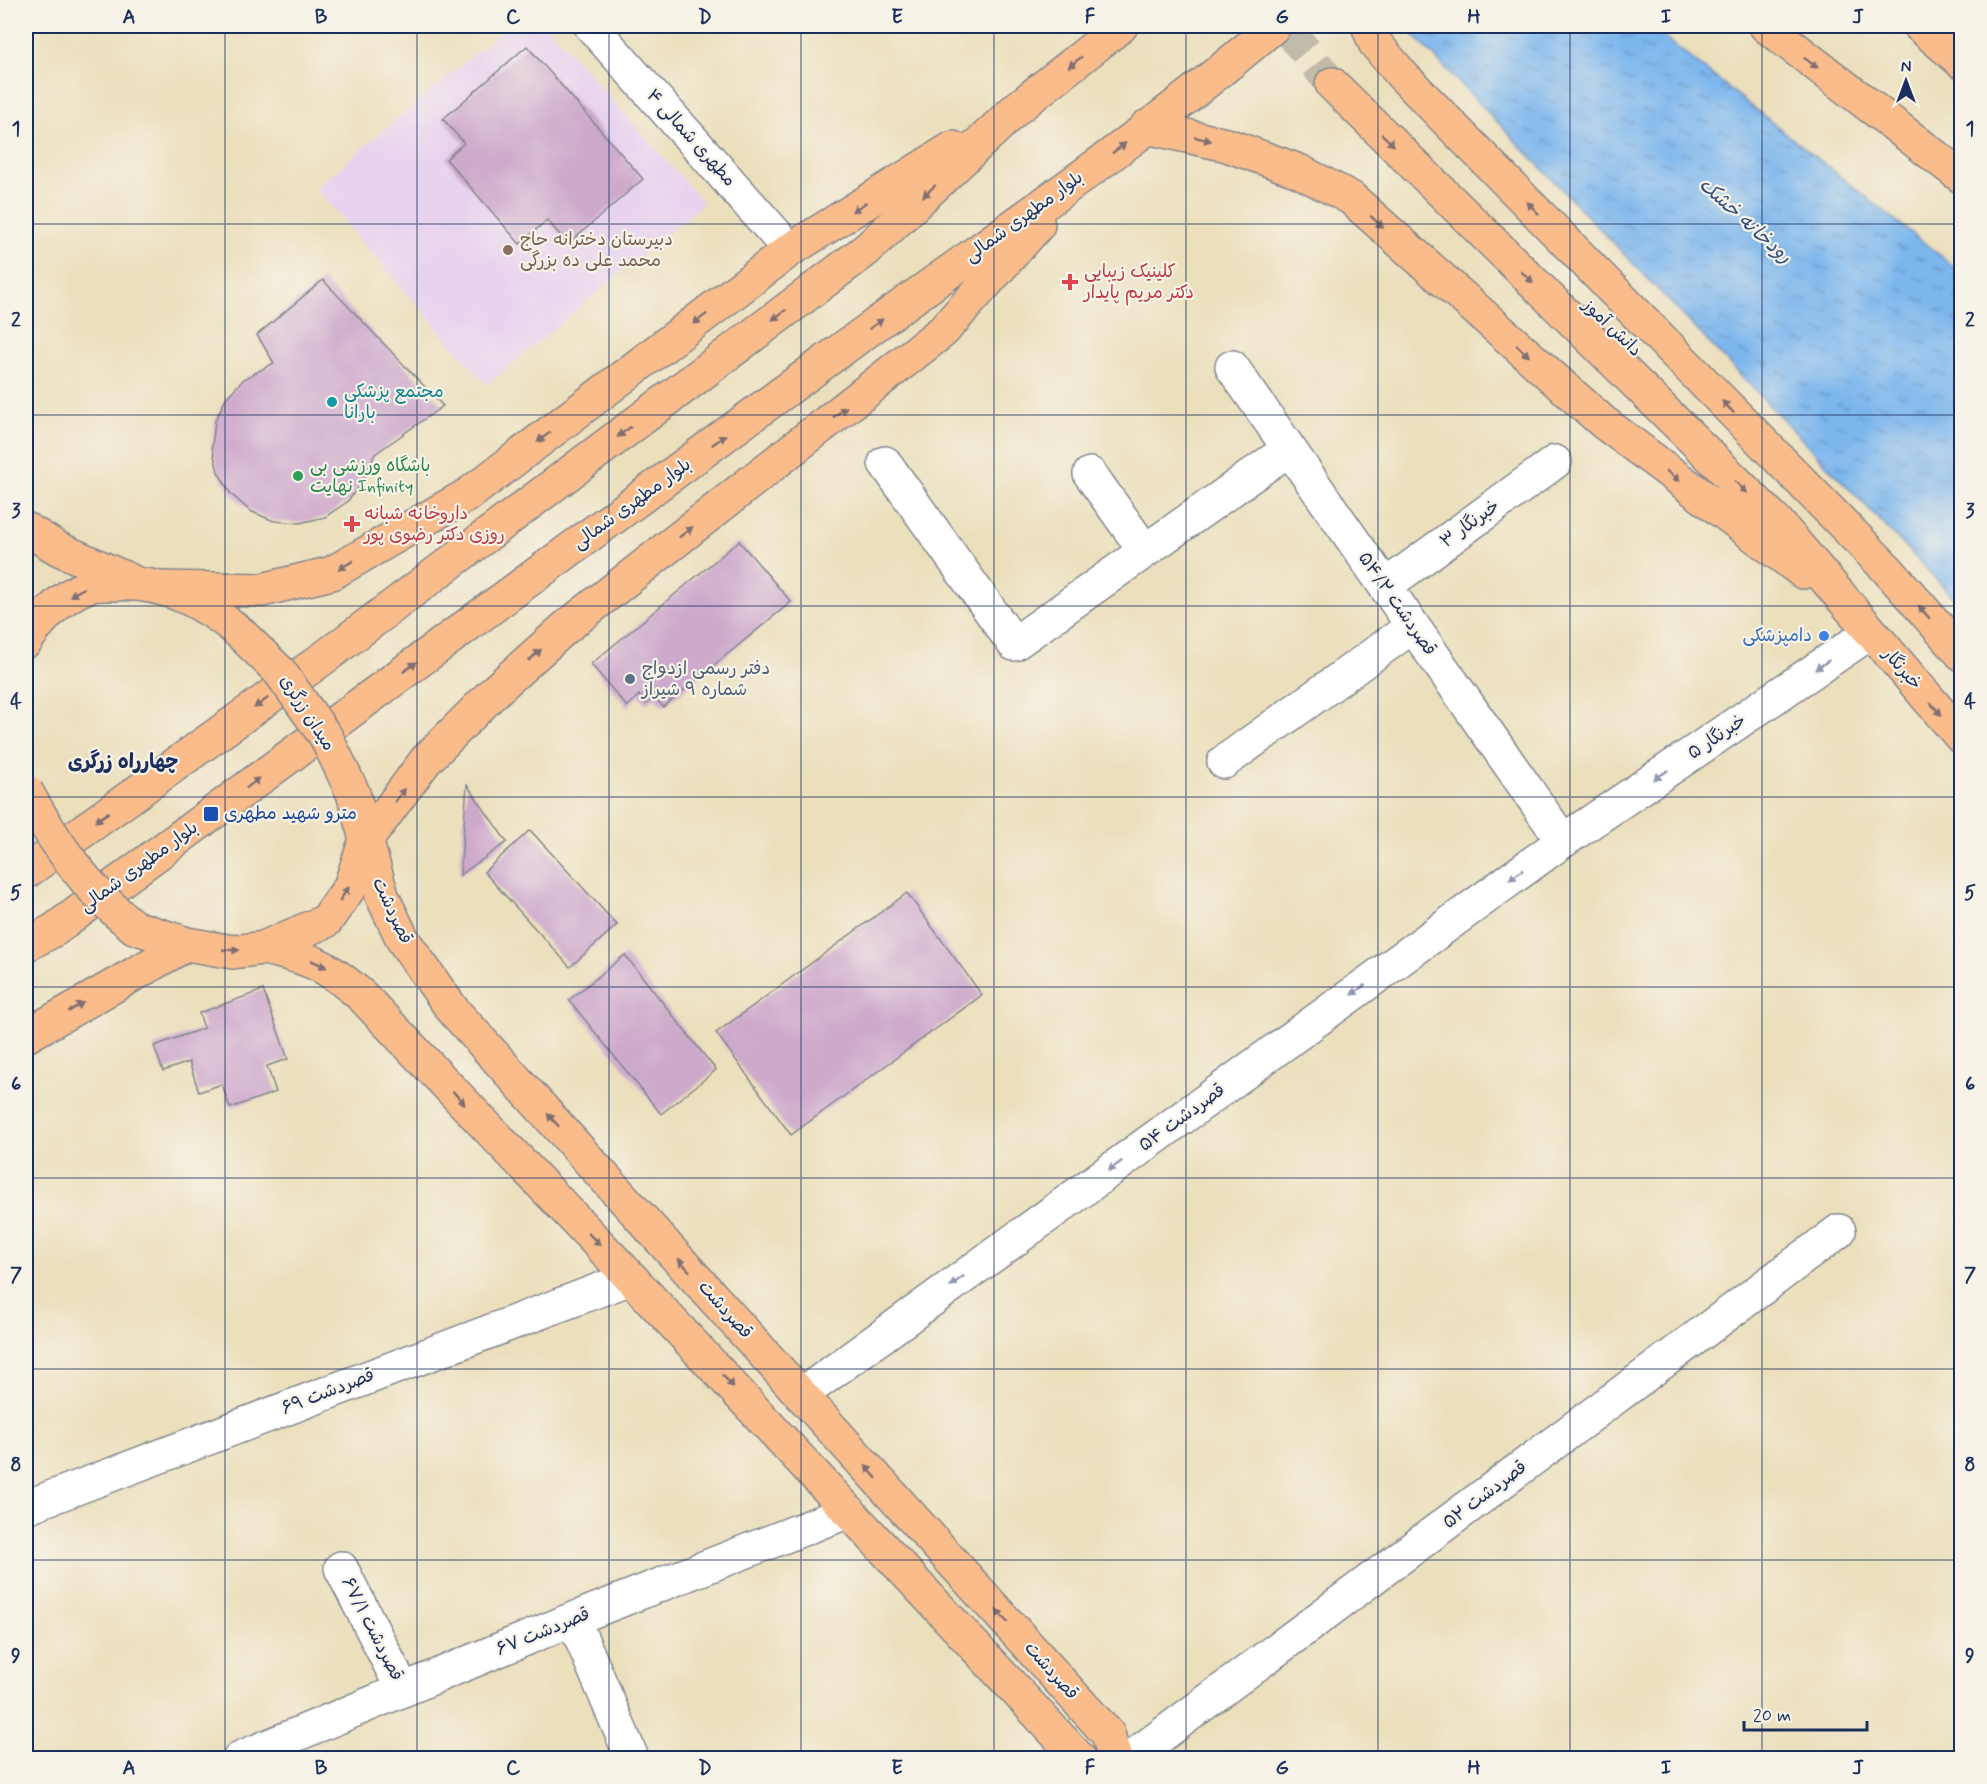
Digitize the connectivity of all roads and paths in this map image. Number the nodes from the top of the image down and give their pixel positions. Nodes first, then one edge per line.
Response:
1 (591, 26) edge
2 (1121, 26) edge
3 (1274, 26) edge
4 (1368, 26) edge
5 (1766, 26) edge
6 (1920, 26) edge
7 (1962, 62) edge
8 (1016, 109) junction
9 (1146, 127) junction
10 (1962, 177) edge
11 (1079, 178) junction
12 (790, 250) junction
13 (1232, 367) dead end
14 (1289, 449) junction
15 (1555, 462) dead end
16 (885, 463) dead end
17 (1090, 474) dead end
18 (26, 529) edge
19 (1145, 551) junction
20 (1887, 569) junction
21 (148, 585) junction
22 (1385, 586) junction
23 (1843, 601) junction
24 (1413, 626) junction
25 (1871, 633) junction
26 (26, 641) edge
27 (1962, 654) edge
28 (1962, 738) edge
29 (1224, 762) dead end
30 (26, 791) edge
31 (1563, 841) junction
32 (364, 842) junction
33 (26, 872) edge
34 (187, 944) junction
35 (26, 945) edge
36 (263, 948) junction
37 (26, 1036) edge
38 (1839, 1231) dead end
39 (631, 1278) junction
40 (801, 1395) junction
41 (26, 1507) edge
42 (849, 1511) junction
43 (341, 1568) dead end
44 (573, 1619) junction
45 (403, 1690) junction
46 (287, 1749) edge
47 (240, 1758) edge
48 (632, 1758) edge
49 (1078, 1758) edge
50 (1115, 1758) edge
51 (1131, 1758) edge

1 - 12 street, ۴ مطهری شمالی
2 -> 8 main road
3 - 9 main road, بلوار مطهرى شمالى
20 -> 4 main road
5 -> 10 main road
6 - 7 main road
8 -> 12 main road
8 -> 33 main road
11 -> 9 main road, بلوار مطهرى شمالى
9 -> 23 main road
32 -> 11 main road
35 -> 11 main road, بلوار مطهرى شمالى
12 -> 21 main road
13 - 14 street, ۵۴/۲ قصردشت
14 - 19 street
14 - 22 street, ۵۴/۲ قصردشت
15 - 22 street, ۳ خبرنگار
16 - 19 street
17 - 19 street
18 - 21 main road
20 -> 23 main road, دانش آموز
27 -> 20 main road
21 -> 26 main road, میدان زرگری
21 - 32 main road, میدان زرگری, bridge
22 - 24 street, ۵۴/۲ قصردشت
23 - 25 main road, خبرنگار
24 - 29 street
24 - 31 street, ۵۴/۲ قصردشت
25 -> 28 main road, خبرنگار
25 -> 31 street, ۵ خبرنگار
30 - 34 main road, میدان زرگری, bridge
31 -> 40 street, ۵۴ قصردشت
36 -> 32 main road, میدان زرگری
40 -> 32 main road, قصردشت
34 -> 36 main road, میدان زرگری
37 -> 34 main road
36 -> 39 main road
38 - 51 street, ۵۲ قصردشت
39 - 41 street, ۶۹ قصردشت
39 -> 42 main road
50 -> 40 main road, قصردشت
42 - 44 street, ۶۷ قصردشت
42 - 49 main road
43 - 45 street, ۶۷/۱ قصردشت
44 - 45 street, ۶۷ قصردشت
44 - 48 street
45 - 46 street, ۶۷ قصردشت
46 - 47 street, ۶۷ قصردشت

